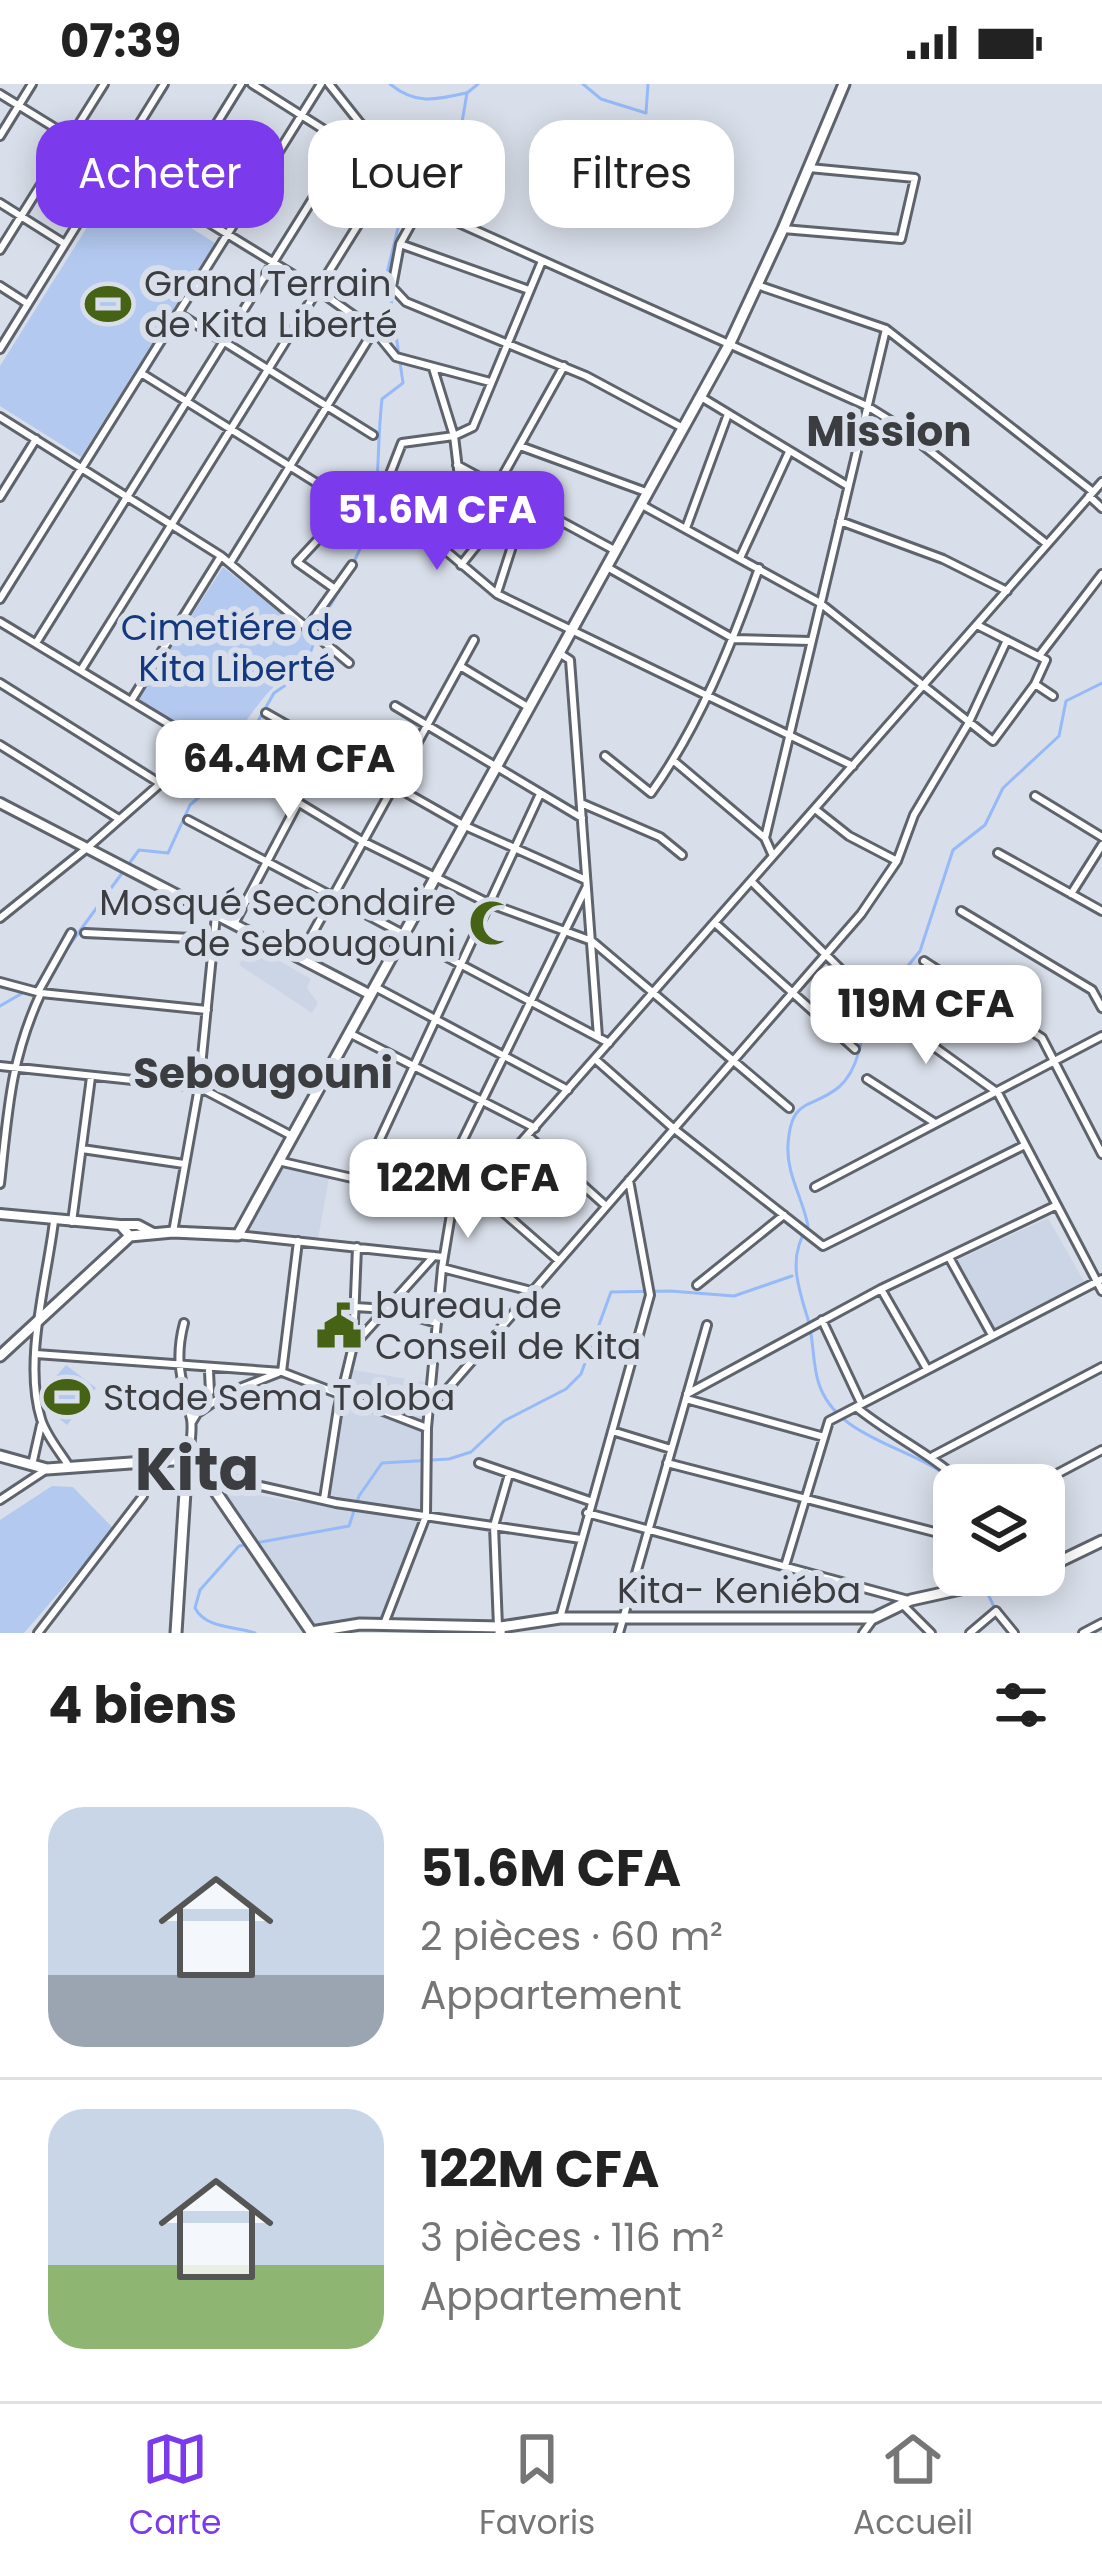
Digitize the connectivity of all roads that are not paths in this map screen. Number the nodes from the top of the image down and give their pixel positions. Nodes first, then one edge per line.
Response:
1 (32, 84) edge
2 (104, 84) edge
3 (164, 84) edge
4 (241, 84) edge
5 (252, 84) edge
6 (325, 84) edge
7 (844, 84) edge
8 (0, 94) edge
9 (19, 105) junction
10 (301, 115) junction
11 (43, 120) edge
12 (81, 120) edge
13 (142, 120) edge
14 (219, 120) edge
15 (309, 120) edge
16 (357, 120) edge
17 (0, 136) edge
18 (809, 168) junction
19 (36, 192) edge
20 (0, 203) edge
21 (308, 206) edge
22 (21, 216) junction
23 (75, 228) edge
24 (217, 228) edge
25 (356, 228) edge
26 (783, 229) junction
27 (227, 234) junction
28 (65, 244) junction
29 (400, 244) junction
30 (0, 250) edge
31 (542, 261) junction
32 (273, 262) junction
33 (757, 285) junction
34 (0, 286) edge
35 (318, 290) junction
36 (529, 290) junction
37 (28, 304) junction
38 (178, 314) junction
39 (886, 328) junction
40 (374, 330) junction
41 (506, 341) junction
42 (224, 342) junction
43 (729, 345) junction
44 (0, 349) edge
45 (565, 366) junction
46 (433, 368) junction
47 (268, 370) junction
48 (140, 373) junction
49 (490, 382) junction
50 (700, 397) junction
51 (186, 402) junction
52 (327, 406) junction
53 (867, 406) junction
54 (728, 414) junction
55 (0, 417) edge
56 (682, 428) junction
57 (231, 430) junction
58 (373, 435) dead end
59 (454, 436) junction
60 (36, 440) junction
61 (520, 446) junction
62 (789, 451) junction
63 (457, 465) junction
64 (290, 466) junction
65 (81, 468) junction
66 (1102, 482) edge
67 (3, 486) edge
68 (497, 486) junction
69 (848, 486) junction
70 (362, 492) junction
71 (646, 492) junction
72 (509, 493) junction
73 (1091, 494) junction
74 (0, 497) edge
75 (127, 497) junction
76 (379, 502) junction
77 (640, 504) junction
78 (1102, 508) edge
79 (840, 521) junction
80 (171, 525) junction
81 (686, 528) junction
82 (1047, 544) junction
83 (616, 551) junction
84 (221, 556) junction
85 (740, 557) junction
86 (230, 563) junction
87 (352, 565) dead end
88 (460, 566) junction
89 (607, 567) junction
90 (759, 568) junction
91 (1102, 574) edge
92 (335, 589) junction
93 (1007, 591) junction
94 (497, 594) junction
95 (0, 599) edge
96 (820, 603) junction
97 (0, 622) edge
98 (976, 625) junction
99 (307, 628) junction
100 (571, 631) junction
101 (734, 639) junction
102 (474, 640) dead end
103 (1007, 640) junction
104 (812, 641) junction
105 (36, 644) junction
106 (559, 653) junction
107 (1039, 656) junction
108 (349, 663) dead end
109 (460, 666) junction
110 (81, 670) junction
111 (0, 683) edge
112 (924, 685) junction
113 (1035, 685) junction
114 (706, 695) junction
115 (1053, 696) dead end
116 (131, 701) junction
117 (394, 706) dead end
118 (528, 706) junction
119 (266, 713) dead end
120 (968, 724) junction
121 (429, 727) junction
122 (789, 734) junction
123 (322, 744) junction
124 (0, 745) edge
125 (204, 746) junction
126 (605, 756) dead end
127 (674, 761) junction
128 (853, 766) junction
129 (494, 768) junction
130 (161, 784) junction
131 (394, 784) junction
132 (540, 794) junction
133 (1035, 796) dead end
134 (294, 800) junction
135 (0, 803) edge
136 (581, 803) junction
137 (815, 809) junction
138 (583, 818) junction
139 (120, 820) junction
140 (188, 820) dead end
141 (463, 825) junction
142 (765, 838) junction
143 (362, 841) junction
144 (1102, 841) edge
145 (88, 848) junction
146 (512, 849) junction
147 (998, 853) dead end
148 (682, 855) dead end
149 (773, 856) junction
150 (897, 861) junction
151 (267, 862) junction
152 (434, 878) junction
153 (752, 881) junction
154 (587, 884) junction
155 (1071, 894) junction
156 (332, 896) junction
157 (488, 903) junction
158 (961, 910) dead end
159 (1102, 911) edge
160 (2, 914) edge
161 (216, 915) junction
162 (715, 923) junction
163 (234, 924) junction
164 (564, 930) junction
165 (70, 933) dead end
166 (85, 933) dead end
167 (403, 934) junction
168 (214, 939) junction
169 (592, 941) junction
170 (827, 952) junction
171 (299, 958) junction
172 (924, 961) dead end
173 (462, 965) junction
174 (0, 982) edge
175 (371, 990) junction
176 (792, 992) junction
177 (40, 993) junction
178 (653, 993) junction
179 (530, 1001) junction
180 (1102, 1008) edge
181 (207, 1010) junction
182 (435, 1019) junction
183 (349, 1033) junction
184 (1102, 1036) edge
185 (598, 1037) junction
186 (609, 1043) junction
187 (855, 1049) dead end
188 (504, 1055) junction
189 (596, 1059) junction
190 (733, 1060) junction
191 (1054, 1062) junction
192 (0, 1066) edge
193 (413, 1066) junction
194 (12, 1069) junction
195 (91, 1077) junction
196 (867, 1079) dead end
197 (199, 1087) junction
198 (568, 1090) junction
199 (998, 1093) junction
200 (482, 1101) junction
201 (789, 1108) dead end
202 (937, 1124) junction
203 (535, 1128) junction
204 (673, 1129) junction
205 (292, 1136) junction
206 (528, 1136) junction
207 (1025, 1145) junction
208 (82, 1149) junction
209 (1102, 1154) edge
210 (278, 1161) junction
211 (184, 1164) junction
212 (629, 1179) junction
213 (361, 1180) junction
214 (0, 1184) edge
215 (815, 1186) dead end
216 (479, 1191) junction
217 (435, 1197) junction
218 (1057, 1205) junction
219 (606, 1206) junction
220 (452, 1208) junction
221 (0, 1214) edge
222 (784, 1215) junction
223 (54, 1221) junction
224 (72, 1222) junction
225 (120, 1225) junction
226 (173, 1232) junction
227 (154, 1234) junction
228 (238, 1234) junction
229 (130, 1236) junction
230 (298, 1241) junction
231 (357, 1247) junction
232 (439, 1256) junction
233 (950, 1259) junction
234 (559, 1261) junction
235 (442, 1268) junction
236 (1100, 1280) edge
237 (698, 1285) dead end
238 (881, 1289) junction
239 (532, 1291) junction
240 (1102, 1291) edge
241 (355, 1307) junction
242 (388, 1309) junction
243 (821, 1320) junction
244 (184, 1322) dead end
245 (39, 1323) junction
246 (437, 1323) junction
247 (707, 1325) dead end
248 (993, 1336) junction
249 (0, 1339) edge
250 (12, 1346) junction
251 (352, 1346) junction
252 (36, 1354) junction
253 (0, 1356) edge
254 (179, 1366) junction
255 (1102, 1367) edge
256 (209, 1369) junction
257 (927, 1370) junction
258 (281, 1372) junction
259 (340, 1396) junction
260 (686, 1397) junction
261 (859, 1405) junction
262 (430, 1409) junction
263 (199, 1412) junction
264 (41, 1422) junction
265 (192, 1422) junction
266 (428, 1428) junction
267 (611, 1431) junction
268 (824, 1437) junction
269 (671, 1449) junction
270 (1102, 1450) edge
271 (0, 1456) edge
272 (933, 1456) junction
273 (188, 1458) junction
274 (167, 1460) junction
275 (478, 1463) dead end
276 (668, 1463) junction
277 (942, 1464) edge
278 (32, 1466) junction
279 (70, 1468) junction
280 (46, 1469) junction
281 (1065, 1470) edge
282 (185, 1474) junction
283 (509, 1474) junction
284 (206, 1475) junction
285 (143, 1496) dead end
286 (805, 1499) junction
287 (0, 1500) edge
288 (324, 1500) junction
289 (590, 1502) junction
290 (186, 1503) junction
291 (587, 1514) junction
292 (426, 1516) junction
293 (494, 1526) junction
294 (648, 1530) junction
295 (933, 1533) edge
296 (581, 1539) junction
297 (1102, 1541) edge
298 (1065, 1559) edge
299 (785, 1566) junction
300 (939, 1596) edge
301 (907, 1602) junction
302 (560, 1618) junction
303 (623, 1618) junction
304 (780, 1618) junction
305 (874, 1618) junction
306 (1102, 1623) edge
307 (384, 1624) junction
308 (454, 1629) edge
309 (500, 1629) edge
310 (312, 1632) edge
311 (38, 1633) edge
312 (176, 1633) edge
313 (619, 1633) edge
314 (777, 1633) edge
315 (863, 1633) edge
316 (931, 1633) edge
317 (970, 1633) edge
318 (1013, 1633) edge
319 (1083, 1633) edge

1 - 9 street
2 - 12 street
3 - 13 street
4 - 14 street
5 - 10 street
6 - 10 street
6 - 16 street
7 - 18 main road
8 - 9 street
9 - 11 street
9 - 17 street
10 - 15 street
10 - 27 street
18 - 26 main road
18 - 26 street
19 - 22 street
20 - 22 street
21 - 32 street
22 - 28 street
22 - 30 street
23 - 28 street
24 - 27 street
25 - 35 street
26 - 33 main road
27 - 32 street
27 - 38 street
28 - 37 street
29 - 31 street
29 - 36 street
29 - 41 street
31 - 36 street
31 - 43 street
32 - 35 street
32 - 42 street
33 - 39 street
33 - 43 main road
34 - 37 street
35 - 40 street
35 - 47 street
36 - 41 street
37 - 44 street
38 - 42 street
38 - 48 street
39 - 53 street
39 - 73 street
40 - 46 street
40 - 52 street
41 - 45 street
41 - 49 street
42 - 47 street
42 - 51 street
43 - 50 main road
43 - 53 street
45 - 56 street
45 - 61 street
46 - 49 street
46 - 59 street
47 - 52 street
47 - 57 street
48 - 51 street
48 - 65 street
49 - 59 street
50 - 54 street
50 - 56 main road
51 - 57 street
51 - 75 street
52 - 58 street
52 - 64 street
53 - 69 street
53 - 82 street
54 - 62 street
54 - 81 street
55 - 60 street
56 - 71 main road
57 - 64 street
57 - 80 street
59 - 63 street
59 - 76 street
60 - 65 street
60 - 67 street
61 - 68 street
61 - 71 street
62 - 69 street
62 - 85 street
63 - 68 street
63 - 88 street
64 - 70 street
64 - 86 street
65 - 75 street
65 - 95 street
66 - 73 street
67 - 74 street
68 - 72 street
69 - 79 street
70 - 76 street
70 - 92 street
71 - 77 main road
72 - 83 street
72 - 94 street
73 - 78 street
73 - 82 street
75 - 80 street
75 - 105 street
76 - 88 street
77 - 81 street
77 - 83 main road
79 - 93 street
79 - 96 street
80 - 84 street
80 - 110 street
81 - 85 street
82 - 93 street
83 - 89 main road
84 - 86 street
84 - 116 street
85 - 90 street
86 - 99 street
87 - 92 street
88 - 94 street
89 - 100 main road
89 - 101 street
90 - 96 street
90 - 101 street
91 - 107 street
92 - 99 street
93 - 98 street
94 - 100 street
96 - 104 street
96 - 112 street
97 - 105 street
98 - 103 street
98 - 112 street
99 - 108 street
100 - 106 main road
100 - 114 street
101 - 104 street
101 - 114 street
102 - 109 street
103 - 107 street
103 - 120 street
104 - 122 street
105 - 110 street
106 - 118 main road
106 - 136 street
107 - 113 street
109 - 118 street
109 - 121 street
110 - 116 street
111 - 130 street
112 - 120 street
112 - 128 street
113 - 115 street
113 - 120 street
114 - 122 street
114 - 127 street
116 - 125 street
117 - 121 street
118 - 129 main road
119 - 123 street
120 - 150 street
121 - 129 street
121 - 131 street
122 - 128 street
122 - 142 street
123 - 131 street
123 - 134 street
124 - 139 street
125 - 130 street
125 - 134 street
126 - 127 street
127 - 142 street
128 - 137 street
129 - 132 street
129 - 141 main road
130 - 139 street
131 - 141 street
131 - 143 street
132 - 138 street
132 - 146 street
133 - 144 street
134 - 143 street
134 - 151 street
135 - 145 street
136 - 138 street
136 - 148 street
137 - 149 street
137 - 150 street
138 - 154 street
139 - 145 street
140 - 151 street
141 - 146 street
141 - 152 main road
142 - 149 street
143 - 152 street
143 - 156 street
144 - 155 street
145 - 160 street
145 - 161 street
146 - 154 street
146 - 157 street
147 - 155 street
149 - 153 street
150 - 170 street
151 - 156 street
151 - 163 street
152 - 157 street
152 - 167 main road
153 - 162 street
153 - 170 street
154 - 164 street
154 - 169 street
155 - 159 street
156 - 167 street
156 - 171 street
157 - 164 street
157 - 173 street
158 - 180 street
161 - 163 street
161 - 168 street
162 - 176 street
162 - 178 street
163 - 171 street
164 - 169 street
164 - 179 street
165 - 177 street
166 - 168 street
167 - 173 street
167 - 175 main road
168 - 181 street
169 - 178 street
169 - 185 street
170 - 176 street
170 - 199 street
171 - 175 street
172 - 191 street
173 - 179 street
173 - 182 street
174 - 177 street
175 - 182 street
175 - 183 main road
176 - 187 street
176 - 190 street
177 - 181 street
177 - 194 street
178 - 186 street
178 - 190 street
179 - 185 street
179 - 188 street
181 - 197 street
182 - 188 street
182 - 193 street
183 - 193 street
183 - 205 main road
184 - 191 street
185 - 186 street
186 - 189 street
188 - 198 street
188 - 200 street
189 - 198 street
189 - 204 street
190 - 201 street
190 - 204 street
191 - 199 street
191 - 209 street
192 - 194 street
193 - 200 street
193 - 213 street
194 - 195 street
194 - 214 street
195 - 197 street
195 - 208 street
196 - 202 street
197 - 205 street
197 - 211 street
198 - 203 street
199 - 202 street
199 - 207 street
200 - 203 street
200 - 217 street
202 - 215 street
203 - 206 street
204 - 212 street
204 - 222 street
205 - 210 main road
206 - 216 street
206 - 219 street
207 - 218 street
207 - 222 street
208 - 211 street
208 - 224 street
210 - 213 street
210 - 228 main road
211 - 226 street
212 - 219 street
212 - 267 street
213 - 217 street
216 - 220 street
216 - 234 street
217 - 220 street
218 - 233 street
218 - 236 street
219 - 234 street
220 - 232 street
221 - 223 street
222 - 237 street
223 - 224 street
223 - 245 street
224 - 225 street
225 - 227 street
225 - 229 street
226 - 227 main road
226 - 228 main road
227 - 229 main road
228 - 230 street
229 - 245 main road
230 - 231 street
230 - 258 street
231 - 232 street
231 - 241 street
232 - 235 street
232 - 242 street
233 - 238 street
233 - 248 street
234 - 239 street
235 - 239 street
235 - 246 street
236 - 240 street
236 - 248 street
238 - 243 street
238 - 257 street
239 - 262 street
241 - 242 street
241 - 251 street
242 - 246 street
242 - 251 street
243 - 260 street
243 - 261 street
244 - 254 street
245 - 250 main road
245 - 252 street
246 - 262 street
247 - 260 street
248 - 257 street
249 - 250 street
250 - 253 main road
251 - 259 street
252 - 254 street
252 - 264 street
254 - 256 street
254 - 265 street
255 - 272 street
256 - 258 street
256 - 263 street
257 - 261 street
258 - 259 street
258 - 263 street
259 - 266 street
259 - 288 street
260 - 268 street
260 - 269 street
261 - 268 street
261 - 272 street
262 - 266 street
263 - 265 street
264 - 278 street
264 - 279 street
265 - 273 street
266 - 292 street
267 - 269 street
267 - 289 street
268 - 286 street
269 - 276 street
270 - 281 street
271 - 278 main road
272 - 277 street
273 - 274 main road
273 - 282 main road
273 - 284 main road
274 - 279 main road
274 - 282 main road
275 - 283 street
276 - 286 street
276 - 294 street
278 - 280 main road
279 - 280 main road
280 - 287 street
282 - 284 main road
282 - 290 main road
283 - 289 street
283 - 293 street
284 - 288 street
284 - 290 main road
284 - 310 main road
285 - 311 street
286 - 295 street
286 - 299 street
288 - 292 street
289 - 291 street
290 - 312 main road
291 - 294 street
291 - 296 street
292 - 293 street
292 - 307 street
293 - 296 street
293 - 309 street
294 - 299 street
294 - 303 street
296 - 302 street
297 - 298 main road
299 - 301 street
300 - 301 main road, Kita- Keniéba
301 - 305 main road, Kita- Keniéba
301 - 316 street
302 - 303 main road, Kita- Keniéba
302 - 309 main road, Kita- Keniéba
303 - 304 main road, Kita- Keniéba
303 - 313 street
304 - 305 main road, Kita- Keniéba
304 - 314 street
305 - 315 street
306 - 319 street
307 - 308 main road, Kita- Keniéba
307 - 310 main road, Kita- Keniéba
308 - 309 main road, Kita- Keniéba
317 - 318 street

